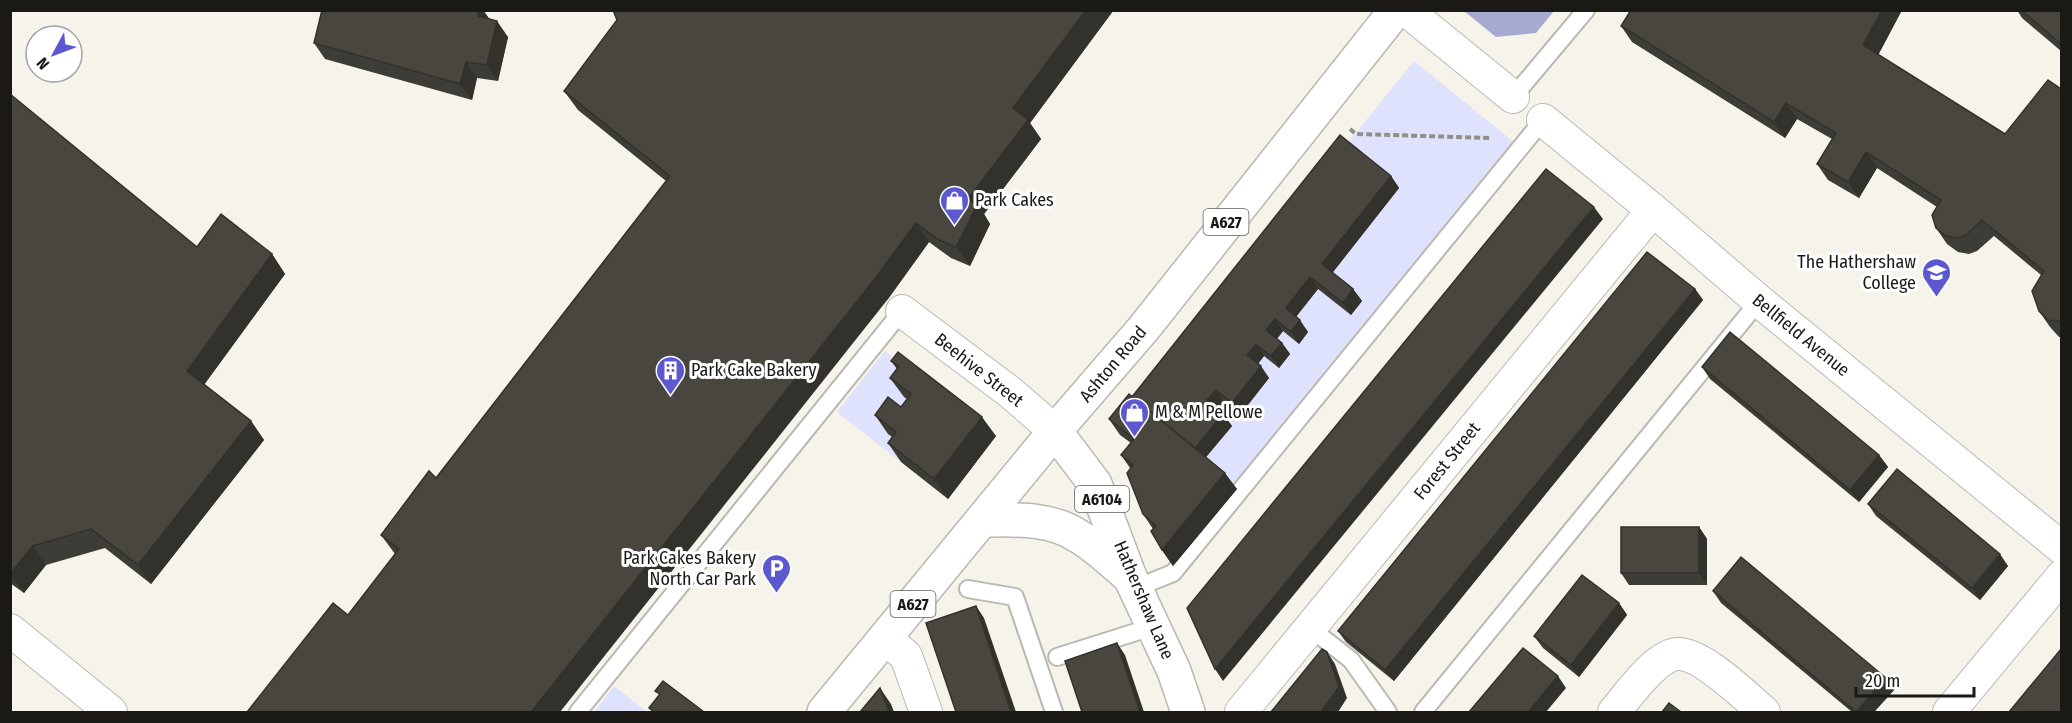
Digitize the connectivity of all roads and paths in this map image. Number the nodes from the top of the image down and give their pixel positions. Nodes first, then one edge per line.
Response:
1 (1396, 10) edge
2 (1406, 10) edge
3 (1586, 10) edge
4 (1513, 97) joint
5 (1543, 120) joint
6 (1346, 126) dead end
7 (1495, 138) dead end
8 (1653, 210) junction
9 (1759, 301) junction
10 (902, 311) joint
11 (1055, 431) junction
12 (982, 520) junction
13 (2061, 548) edge
14 (2061, 576) edge
15 (1133, 582) junction
16 (968, 589) dead end
17 (1155, 627) junction
18 (1310, 628) junction
19 (10, 630) edge
20 (885, 638) junction
21 (1057, 657) dead end
22 (95, 708) edge
23 (578, 712) edge
24 (824, 712) edge
25 (926, 712) edge
26 (1054, 712) edge
27 (1188, 712) edge
28 (1240, 712) edge
29 (1388, 712) edge
30 (1423, 712) edge
31 (1614, 712) edge
32 (1764, 712) edge
33 (1948, 712) edge

1 - 11 main road, Ashton Road / A627
2 - 4 street
3 - 4 lane
5 - 8 street, Bellfield Avenue
5 - 15 lane
6 - 7 path
8 - 9 street, Bellfield Avenue
8 - 18 street, Forest Street
9 - 13 street, Bellfield Avenue
9 - 30 lane
10 - 11 street, Beehive Street
10 - 23 lane
11 - 12 main road, Ashton Road / A627
11 - 15 main road, Hathershaw Lane / A6104
12 - 15 main road
12 - 20 main road, Ashton Road / A627
14 - 33 street
15 - 17 main road, Hathershaw Lane / A6104
16 - 26 lane
17 - 21 lane
17 - 27 main road, Hathershaw Lane / A6104
18 - 28 street, Forest Street
18 - 29 lane
19 - 22 street
20 - 24 main road, Ashton Road / A627
20 - 25 street
31 - 32 street

